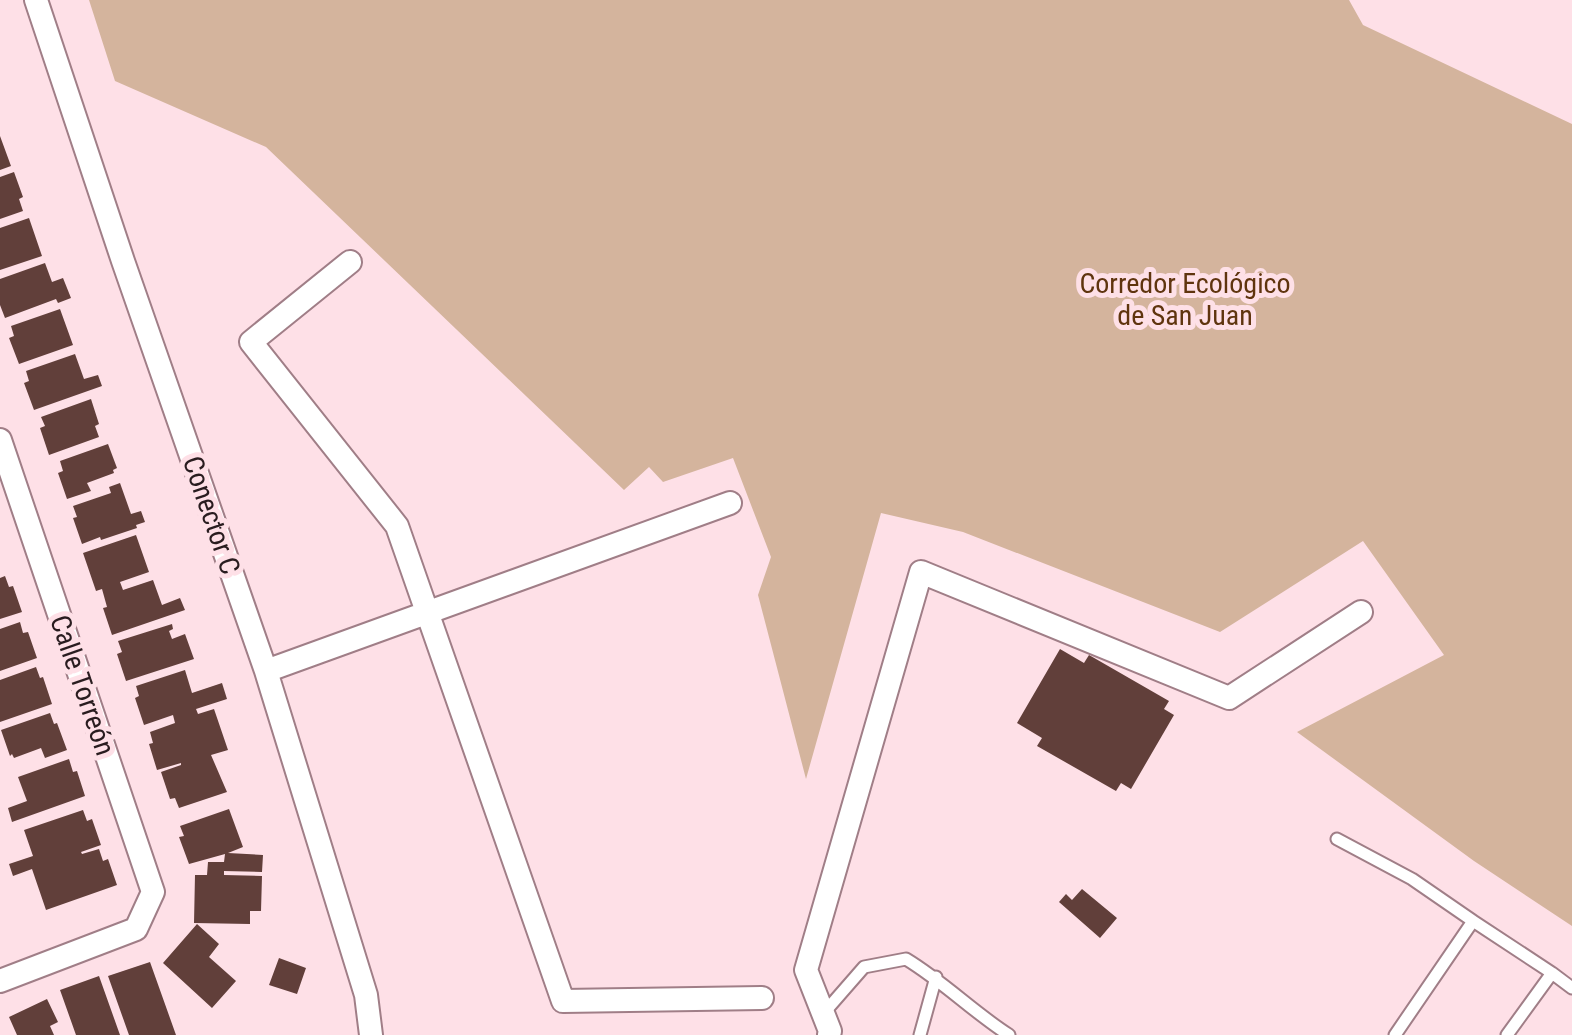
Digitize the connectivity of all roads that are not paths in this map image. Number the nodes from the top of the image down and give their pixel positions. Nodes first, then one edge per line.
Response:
1 (36, 0) edge
2 (350, 262) dead end
3 (0, 440) edge
4 (730, 503) dead end
5 (1361, 612) dead end
6 (428, 614) junction
7 (266, 671) junction
8 (1337, 839) dead end
9 (1473, 920) junction
10 (1552, 973) junction
11 (936, 977) junction
12 (0, 981) edge
13 (1572, 988) edge
14 (762, 998) dead end
15 (826, 1024) edge
16 (991, 1029) edge
17 (372, 1035) edge
18 (920, 1035) edge
19 (1009, 1035) edge
20 (1394, 1035) edge
21 (1507, 1035) edge

1 - 7 street, Conector C
2 - 6 street
3 - 12 street, Calle Torreón
4 - 6 street
5 - 15 street
6 - 7 street
6 - 14 street
7 - 17 street, Conector C
8 - 9 lane
9 - 10 lane
9 - 20 lane
10 - 13 lane
10 - 21 lane
11 - 15 lane
11 - 16 lane
11 - 18 lane
16 - 19 lane

